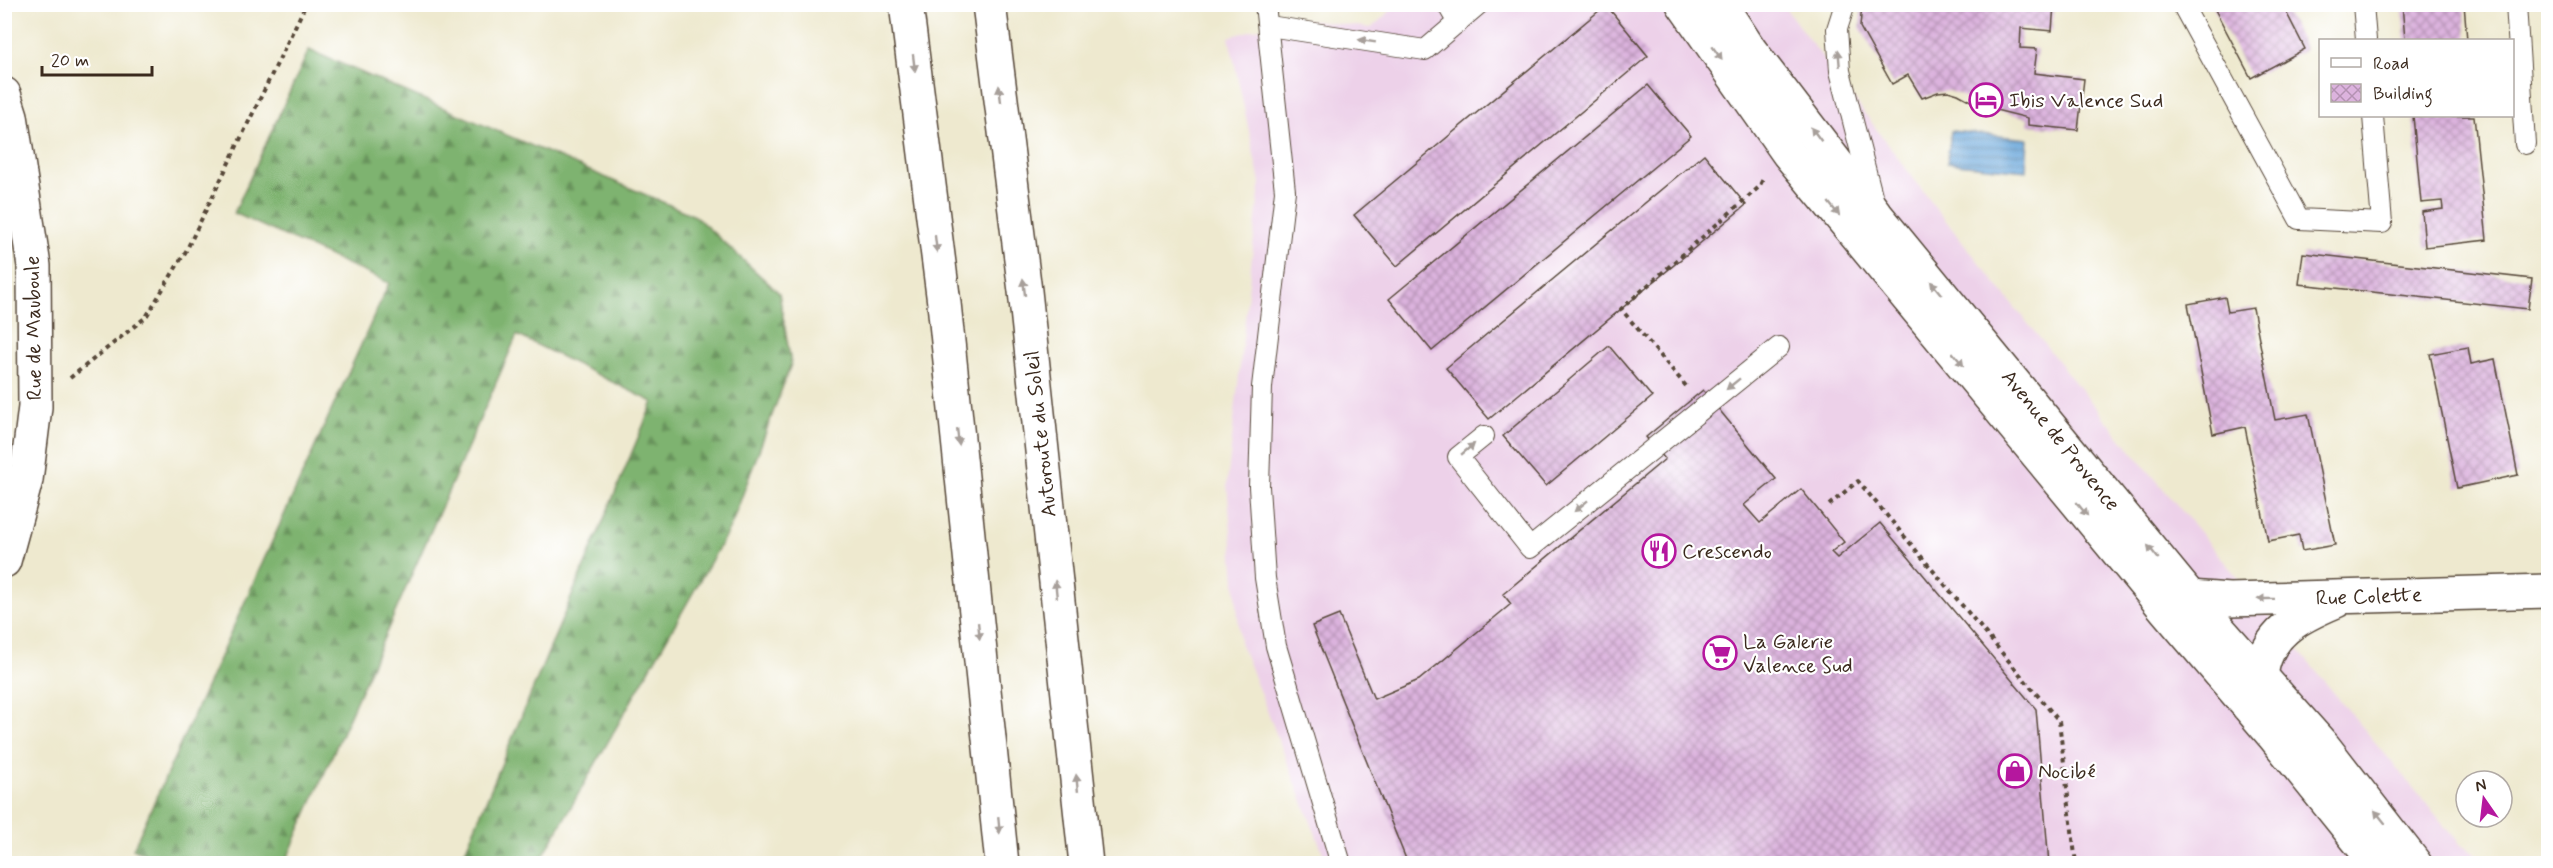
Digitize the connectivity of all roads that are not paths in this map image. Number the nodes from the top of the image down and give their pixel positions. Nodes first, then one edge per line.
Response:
1 (906, 4) edge
2 (989, 4) edge
3 (1265, 4) edge
4 (1447, 4) edge
5 (1479, 4) edge
6 (1683, 4) edge
7 (1720, 4) edge
8 (1845, 4) edge
9 (2182, 4) edge
10 (2363, 4) edge
11 (2516, 4) edge
12 (1458, 23) junction
13 (1269, 26) junction
14 (2366, 39) edge
15 (4, 94) edge
16 (2373, 117) edge
17 (2525, 144) dead end
18 (1878, 216) junction
19 (1779, 347) dead end
20 (1484, 435) dead end
21 (4, 561) edge
22 (2548, 591) edge
23 (2190, 597) junction
24 (2346, 597) junction
25 (2261, 677) junction
26 (1002, 864) edge
27 (1086, 864) edge
28 (1341, 864) edge
29 (2377, 864) edge
30 (2415, 864) edge

1 -> 26 main road
27 -> 2 main road, Autoroute du Soleil
3 - 13 lane
4 - 12 lane
5 - 12 lane
6 -> 29 main road, Avenue de Provence
18 -> 7 main road, Avenue de Provence
18 -> 8 lane
9 - 16 lane
10 - 14 lane
11 - 17 lane
12 -> 13 lane
13 - 28 lane
15 - 21 main road, Rue de Mauboule
23 -> 18 main road, Avenue de Provence
19 -> 20 lane
22 - 24 main road, Rue Colette
24 -> 23 main road, Rue Colette
23 - 25 main road, Avenue de Provence
24 - 25 main road
30 -> 25 main road, Avenue de Provence

